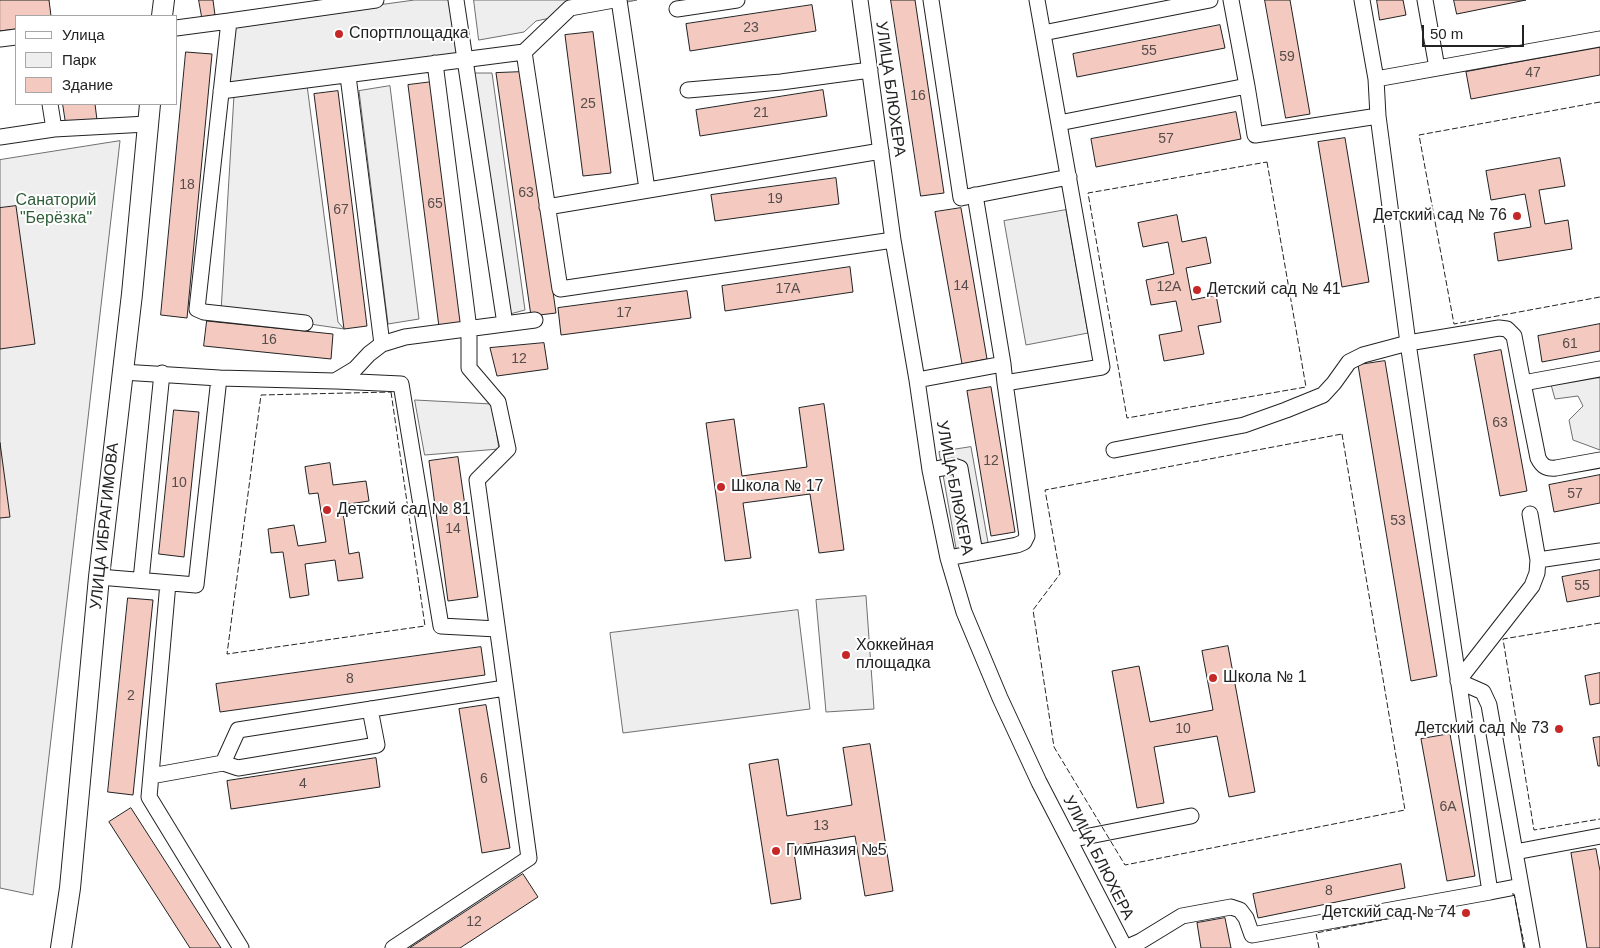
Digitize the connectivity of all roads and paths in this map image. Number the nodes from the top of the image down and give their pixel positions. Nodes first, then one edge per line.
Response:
1 (164, 0) edge
2 (376, 0) edge
3 (456, 0) edge
4 (614, 0) edge
5 (619, 0) edge
6 (737, 0) edge
7 (860, 0) edge
8 (930, 0) edge
9 (1037, 0) edge
10 (1210, 0) edge
11 (1231, 0) edge
12 (1362, 0) edge
13 (1425, 0) edge
14 (678, 9) dead end
15 (162, 15) edge
16 (229, 21) junction
17 (178, 28) edge
18 (1043, 33) junction
19 (15, 37) edge
20 (0, 39) edge
21 (1600, 39) edge
22 (524, 52) junction
23 (465, 59) junction
24 (435, 63) junction
25 (1437, 68) junction
26 (870, 70) junction
27 (348, 76) junction
28 (1376, 79) junction
29 (1247, 86) junction
30 (688, 90) dead end
31 (221, 91) junction
32 (50, 105) edge
33 (150, 105) edge
34 (1378, 116) junction
35 (147, 124) junction
36 (1059, 124) junction
37 (54, 129) junction
38 (0, 137) edge
39 (881, 151) junction
40 (1068, 177) junction
41 (647, 189) junction
42 (975, 195) junction
43 (546, 207) junction
44 (893, 240) junction
45 (535, 320) dead end
46 (304, 323) dead end
47 (505, 324) junction
48 (469, 329) junction
49 (1408, 343) junction
50 (382, 344) junction
51 (1003, 364) junction
52 (1600, 369) edge
53 (122, 372) junction
54 (162, 373) junction
55 (219, 378) junction
56 (336, 380) junction
57 (917, 380) junction
58 (1005, 383) junction
59 (1523, 383) junction
60 (1114, 450) dead end
61 (1600, 460) edge
62 (930, 470) junction
63 (1530, 514) dead end
64 (1600, 551) edge
65 (975, 553) junction
66 (948, 558) junction
67 (1538, 560) junction
68 (99, 577) junction
69 (141, 580) junction
70 (168, 583) junction
71 (498, 629) junction
72 (1458, 681) junction
73 (506, 688) junction
74 (370, 709) junction
75 (223, 763) junction
76 (151, 776) junction
77 (1191, 816) dead end
78 (1600, 836) edge
79 (1069, 840) junction
80 (1515, 852) junction
81 (1521, 886) junction
82 (1490, 892) junction
83 (1254, 942) edge
84 (61, 948) edge
85 (241, 948) edge
86 (393, 948) edge
87 (1125, 948) edge
88 (1532, 948) edge

1 - 15 main road
2 - 16 street
3 - 23 street
4 - 22 street
5 - 41 street
6 - 14 street
7 - 26 street, УЛИЦА БЛЮХЕРА
8 - 42 street
9 - 18 street
10 - 18 street
11 - 29 street
12 - 28 street
13 - 25 street
16 - 17 street
16 - 31 street
18 - 36 street
19 - 20 street
21 - 25 street
22 - 23 street
22 - 43 street
23 - 24 street
23 - 47 street
24 - 27 street
24 - 48 street
25 - 28 street
26 - 30 street
26 - 39 street, УЛИЦА БЛЮХЕРА
27 - 31 street
27 - 50 street
28 - 34 street
29 - 34 street
29 - 36 street
31 - 46 street
32 - 37 street
33 - 35 main road, УЛИЦА ИБРАГИМОВА
34 - 49 street
35 - 37 street
35 - 53 main road, УЛИЦА ИБРАГИМОВА
36 - 40 street
37 - 38 street
39 - 41 street
39 - 44 street, УЛИЦА БЛЮХЕРА
40 - 42 street
40 - 58 street
41 - 43 street
42 - 51 street
43 - 44 street
44 - 57 street, УЛИЦА БЛЮХЕРА
45 - 47 street
47 - 48 street
48 - 50 street
48 - 71 street
49 - 59 street
49 - 60 street
49 - 72 street
50 - 56 street
51 - 57 street
51 - 58 street
52 - 59 street
53 - 54 street
53 - 68 main road, УЛИЦА ИБРАГИМОВА
54 - 55 street
54 - 69 street
55 - 56 street
55 - 70 street
56 - 71 street
57 - 62 street, УЛИЦА БЛЮХЕРА
58 - 65 street
59 - 61 street
62 - 65 street
62 - 66 street, УЛИЦА БЛЮХЕРА
63 - 67 street
64 - 67 street
65 - 66 street
66 - 79 street, УЛИЦА БЛЮХЕРА
67 - 72 street
68 - 69 street
68 - 84 main road, УЛИЦА ИБРАГИМОВА
69 - 70 street
70 - 76 street
71 - 73 street
72 - 80 street
72 - 82 street
73 - 74 street
73 - 86 street
74 - 75 street
74 - 75 street
75 - 76 street
76 - 85 street
77 - 79 street
78 - 80 street
79 - 87 street, УЛИЦА БЛЮХЕРА
80 - 81 street
81 - 82 street
81 - 88 street
82 - 83 street
83 - 87 street

